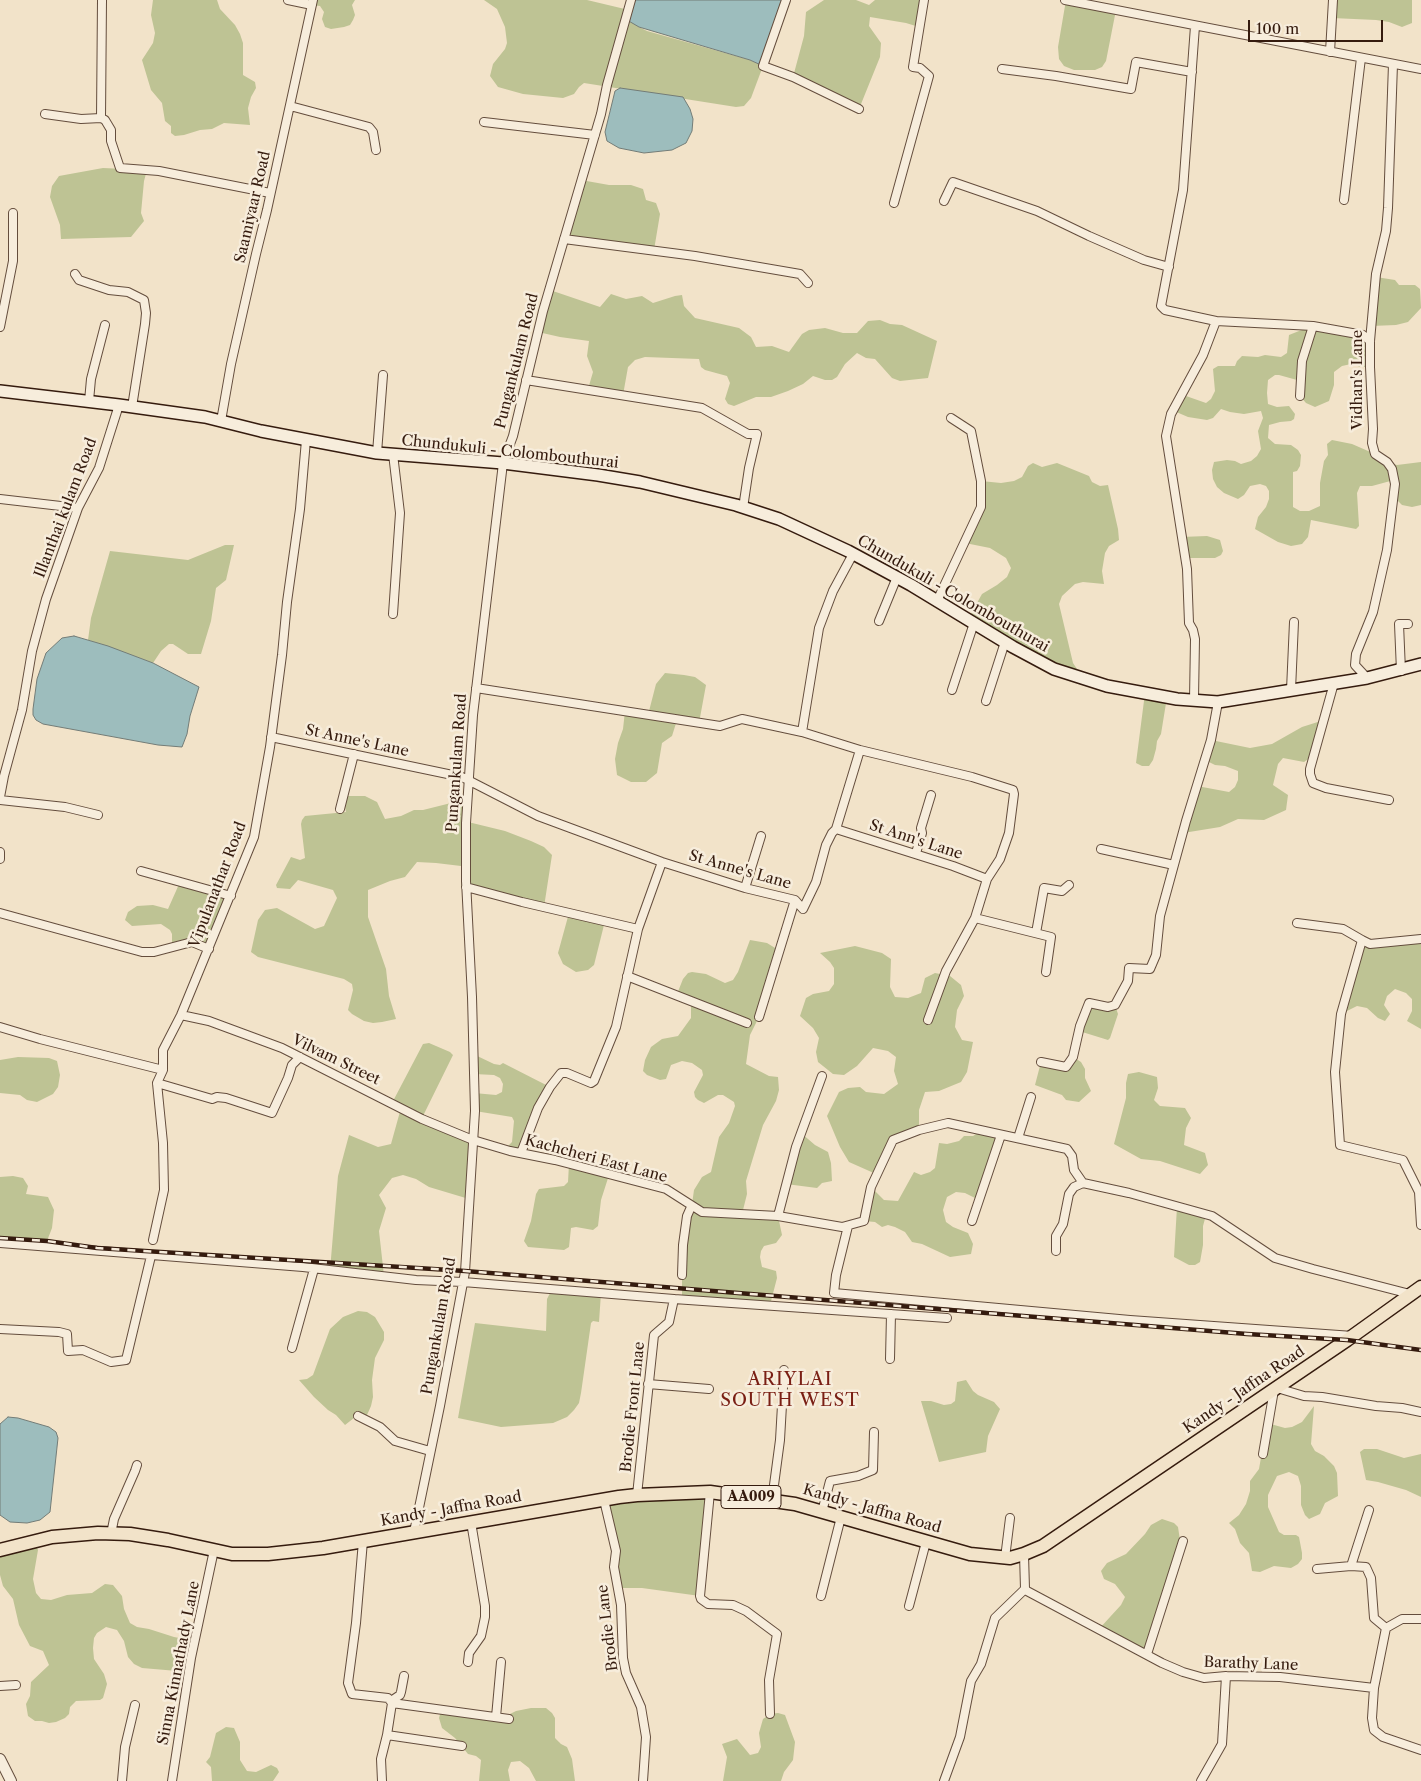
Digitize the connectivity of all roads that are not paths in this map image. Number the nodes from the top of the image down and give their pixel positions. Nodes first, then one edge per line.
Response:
1 (102, 0) edge
2 (288, 0) edge
3 (631, 0) edge
4 (786, 0) edge
5 (924, 0) edge
6 (1065, 0) edge
7 (1333, 0) edge
8 (312, 3) edge
9 (1196, 26) junction
10 (1330, 52) junction
11 (1361, 58) junction
12 (1393, 64) junction
13 (1002, 69) dead end
14 (1421, 69) edge
15 (1192, 72) junction
16 (290, 106) junction
17 (859, 109) dead end
18 (45, 114) dead end
19 (101, 118) junction
20 (484, 122) dead end
21 (595, 135) junction
22 (376, 150) dead end
23 (270, 193) junction
24 (944, 200) dead end
25 (1344, 200) dead end
26 (894, 203) dead end
27 (13, 213) dead end
28 (564, 239) junction
29 (1169, 267) junction
30 (75, 274) dead end
31 (808, 284) dead end
32 (1216, 321) junction
33 (105, 325) dead end
34 (1313, 326) junction
35 (0, 327) edge
36 (1370, 342) junction
37 (383, 375) dead end
38 (526, 380) junction
39 (0, 390) edge
40 (1300, 396) dead end
41 (89, 401) junction
42 (119, 405) junction
43 (132, 407) junction
44 (951, 418) dead end
45 (222, 421) junction
46 (306, 440) junction
47 (377, 453) junction
48 (392, 454) junction
49 (503, 463) junction
50 (0, 499) edge
51 (78, 508) junction
52 (743, 508) junction
53 (852, 554) junction
54 (897, 577) junction
55 (937, 601) junction
56 (393, 614) dead end
57 (879, 621) dead end
58 (1294, 622) dead end
59 (974, 623) junction
60 (1408, 624) dead end
61 (1005, 642) junction
62 (1421, 664) edge
63 (1401, 671) junction
64 (1367, 678) junction
65 (1334, 683) junction
66 (476, 688) junction
67 (952, 690) dead end
68 (1291, 690) junction
69 (1194, 699) junction
70 (986, 701) dead end
71 (1218, 702) junction
72 (802, 732) junction
73 (271, 737) junction
74 (860, 750) junction
75 (354, 754) junction
76 (468, 779) junction
77 (931, 795) dead end
78 (0, 798) edge
79 (1389, 800) dead end
80 (340, 808) dead end
81 (98, 815) dead end
82 (836, 829) junction
83 (760, 836) dead end
84 (1101, 849) dead end
85 (0, 852) edge
86 (916, 853) junction
87 (0, 859) edge
88 (662, 862) junction
89 (1174, 865) junction
90 (141, 871) dead end
91 (987, 880) junction
92 (1069, 885) dead end
93 (466, 886) junction
94 (745, 888) junction
95 (231, 896) junction
96 (796, 900) junction
97 (0, 913) edge
98 (975, 918) junction
99 (1297, 923) dead end
100 (638, 929) junction
101 (1036, 933) junction
102 (1421, 939) edge
103 (1362, 940) junction
104 (209, 949) junction
105 (1046, 972) dead end
106 (627, 976) junction
107 (181, 1015) junction
108 (760, 1016) dead end
109 (928, 1020) dead end
110 (747, 1022) dead end
111 (0, 1027) edge
112 (300, 1057) junction
113 (1041, 1062) dead end
114 (163, 1070) junction
115 (822, 1076) dead end
116 (157, 1083) junction
117 (1032, 1097) dead end
118 (1001, 1135) junction
119 (1018, 1138) junction
120 (473, 1140) junction
121 (521, 1153) junction
122 (1082, 1183) junction
123 (691, 1207) junction
124 (778, 1216) junction
125 (972, 1221) dead end
126 (1421, 1225) edge
127 (848, 1226) junction
128 (153, 1240) dead end
129 (0, 1243) edge
130 (1056, 1251) dead end
131 (152, 1256) junction
132 (314, 1268) junction
133 (682, 1276) dead end
134 (463, 1282) junction
135 (1421, 1286) edge
136 (1410, 1294) junction
137 (674, 1299) junction
138 (891, 1314) junction
139 (947, 1318) dead end
140 (0, 1329) edge
141 (1353, 1336) junction
142 (292, 1348) dead end
143 (890, 1359) dead end
144 (784, 1370) dead end
145 (648, 1384) junction
146 (1275, 1388) junction
147 (709, 1389) dead end
148 (1421, 1412) edge
149 (358, 1416) dead end
150 (874, 1432) dead end
151 (430, 1451) junction
152 (1263, 1454) dead end
153 (136, 1465) dead end
154 (710, 1492) junction
155 (637, 1495) junction
156 (604, 1500) junction
157 (772, 1500) junction
158 (1369, 1510) dead end
159 (822, 1512) junction
160 (841, 1517) junction
161 (1010, 1518) dead end
162 (471, 1522) junction
163 (414, 1532) junction
164 (111, 1534) junction
165 (363, 1541) junction
166 (1183, 1541) dead end
167 (926, 1542) junction
168 (0, 1550) edge
169 (214, 1550) junction
170 (1024, 1554) junction
171 (1005, 1558) junction
172 (1351, 1566) junction
173 (1317, 1569) dead end
174 (1025, 1589) junction
175 (821, 1596) dead end
176 (909, 1606) dead end
177 (1421, 1619) edge
178 (1386, 1628) junction
179 (1147, 1654) junction
180 (468, 1662) dead end
181 (501, 1662) dead end
182 (404, 1676) dead end
183 (1226, 1676) junction
184 (0, 1686) edge
185 (16, 1686) dead end
186 (1374, 1688) junction
187 (392, 1702) junction
188 (135, 1705) dead end
189 (770, 1714) dead end
190 (496, 1718) junction
191 (508, 1719) dead end
192 (387, 1736) junction
193 (462, 1746) dead end
194 (1421, 1750) edge
195 (0, 1760) edge
196 (11, 1781) edge
197 (122, 1781) edge
198 (172, 1781) edge
199 (382, 1781) edge
200 (643, 1781) edge
201 (944, 1781) edge
202 (1201, 1781) edge

1 - 19 street
2 - 8 street
3 - 21 street, Pungankulam Road
4 - 17 street
5 - 26 street
6 - 9 street
7 - 10 street
8 - 16 street, Saamiyaar Road
9 - 10 street
9 - 15 street
10 - 11 street
11 - 12 street
11 - 25 street
12 - 14 street
12 - 36 street, Vidhan's Lane
13 - 15 street
15 - 29 street
16 - 22 street
16 - 23 street, Saamiyaar Road
18 - 19 street
19 - 23 street
20 - 21 street
21 - 28 street, Pungankulam Road
23 - 45 street, Saamiyaar Road
24 - 29 street
27 - 35 street
28 - 31 street
28 - 38 street, Pungankulam Road
29 - 32 street
30 - 43 street
32 - 34 street
32 - 69 street
33 - 41 street
34 - 36 street
34 - 40 street
36 - 64 street, Vidhan's Lane
37 - 47 street
38 - 49 street, Pungankulam Road
38 - 52 street
39 - 41 main road, Chundukuli - Colombouthurai
41 - 42 main road, Chundukuli - Colombouthurai
42 - 43 main road, Chundukuli - Colombouthurai
42 - 51 street, Illanthai kulam Road
43 - 45 main road, Chundukuli - Colombouthurai
44 - 55 street
45 - 46 main road, Chundukuli - Colombouthurai
46 - 47 main road, Chundukuli - Colombouthurai
46 - 73 street, Vipulanathar Road
47 - 48 main road, Chundukuli - Colombouthurai
48 - 49 main road, Chundukuli - Colombouthurai
48 - 56 street
49 - 52 main road, Chundukuli - Colombouthurai
49 - 66 street, Pungankulam Road
50 - 51 street
51 - 78 street, Illanthai kulam Road
52 - 53 main road, Chundukuli - Colombouthurai
53 - 54 main road, Chundukuli - Colombouthurai
53 - 72 street
54 - 55 main road, Chundukuli - Colombouthurai
54 - 57 street
55 - 59 main road, Chundukuli - Colombouthurai
58 - 68 street
59 - 61 main road, Chundukuli - Colombouthurai
59 - 67 street
60 - 63 street
61 - 69 main road, Chundukuli - Colombouthurai
61 - 70 street
62 - 63 main road, Chundukuli - Colombouthurai
63 - 64 main road, Chundukuli - Colombouthurai
64 - 65 main road, Chundukuli - Colombouthurai
65 - 68 main road, Chundukuli - Colombouthurai
65 - 79 street
66 - 72 street
66 - 76 street, Pungankulam Road
68 - 71 main road, Chundukuli - Colombouthurai
69 - 71 main road, Chundukuli - Colombouthurai
71 - 89 street
72 - 74 street
73 - 75 street, St Anne's Lane
73 - 95 street, Vipulanathar Road
74 - 82 street, St Anne's Lane
74 - 91 street
75 - 76 street, St Anne's Lane
75 - 80 street
76 - 88 street, St Anne's Lane
76 - 93 street, Pungankulam Road
77 - 86 street
78 - 81 street
82 - 86 street, St Ann's Lane
82 - 96 street, St Anne's Lane
83 - 94 street
84 - 89 street
85 - 87 street
86 - 91 street, St Ann's Lane
88 - 94 street, St Anne's Lane
88 - 100 street
89 - 113 street
90 - 95 street
91 - 98 street
92 - 101 street
93 - 100 street
93 - 120 street, Pungankulam Road
94 - 96 street, St Anne's Lane
95 - 104 street, Vipulanathar Road
96 - 108 street
97 - 104 street
98 - 101 street
98 - 109 street
99 - 103 street
100 - 106 street
101 - 105 street
102 - 103 street
103 - 126 street
104 - 107 street, Vipulanathar Road
106 - 110 street
106 - 121 street
107 - 112 street, Vilvam Street
107 - 114 street, Vipulanathar Road
111 - 114 street
112 - 116 street
112 - 120 street, Vilvam Street
114 - 116 street, Vipulanathar Road
115 - 124 street
116 - 128 street
117 - 119 street
118 - 119 street
118 - 125 street
118 - 127 street
119 - 122 street
120 - 121 street, Kachcheri East Lane
120 - 134 street, Pungankulam Road
121 - 123 street, Kachcheri East Lane
122 - 130 street
122 - 136 street
123 - 124 street, Kachcheri East Lane
123 - 133 street
124 - 127 street, Kachcheri East Lane
127 - 141 street
129 - 131 street
131 - 132 street
131 - 140 street
132 - 134 street
132 - 142 street
134 - 137 street
134 - 151 street, Pungankulam Road
135 - 136 highway, Kandy - Jaffna Road / AA009
136 - 141 highway, Kandy - Jaffna Road / AA009
137 - 138 street
137 - 145 street, Brodie Front Lnae
138 - 139 street
138 - 143 street
141 - 146 highway, Kandy - Jaffna Road / AA009
144 - 157 street
145 - 147 street
145 - 155 street, Brodie Front Lnae
146 - 148 street
146 - 152 street
146 - 170 highway, Kandy - Jaffna Road / AA009
149 - 151 street
150 - 159 street
151 - 163 street, Pungankulam Road
153 - 164 street
154 - 155 highway, Kandy - Jaffna Road / AA009
154 - 157 highway, Kandy - Jaffna Road / AA009
154 - 189 street
155 - 156 highway, Kandy - Jaffna Road / AA009
156 - 162 highway, Kandy - Jaffna Road / AA009
156 - 200 street, Brodie Lane
157 - 159 highway, Kandy - Jaffna Road / AA009
158 - 172 street
159 - 160 highway, Kandy - Jaffna Road / AA009
160 - 167 highway, Kandy - Jaffna Road / AA009
160 - 175 street
161 - 171 street
162 - 163 highway, Kandy - Jaffna Road / AA009
162 - 180 street
163 - 165 highway, Kandy - Jaffna Road / AA009
164 - 168 highway, Kandy - Jaffna Road / AA009
164 - 169 highway, Kandy - Jaffna Road / AA009
165 - 169 highway, Kandy - Jaffna Road / AA009
165 - 187 street
166 - 179 street
167 - 171 highway, Kandy - Jaffna Road / AA009
167 - 176 street
169 - 198 street, Sinna Kinnathady Lane
170 - 171 highway, Kandy - Jaffna Road / AA009
170 - 174 street
172 - 173 street
172 - 178 street
174 - 179 street, Barathy Lane
174 - 201 street
177 - 178 street
178 - 186 street
179 - 183 street, Barathy Lane
181 - 190 street
182 - 187 street
183 - 186 street, Barathy Lane
183 - 202 street
184 - 185 street
186 - 194 street
187 - 190 street
187 - 192 street
188 - 197 street
190 - 191 street
192 - 193 street
192 - 199 street
195 - 196 street

